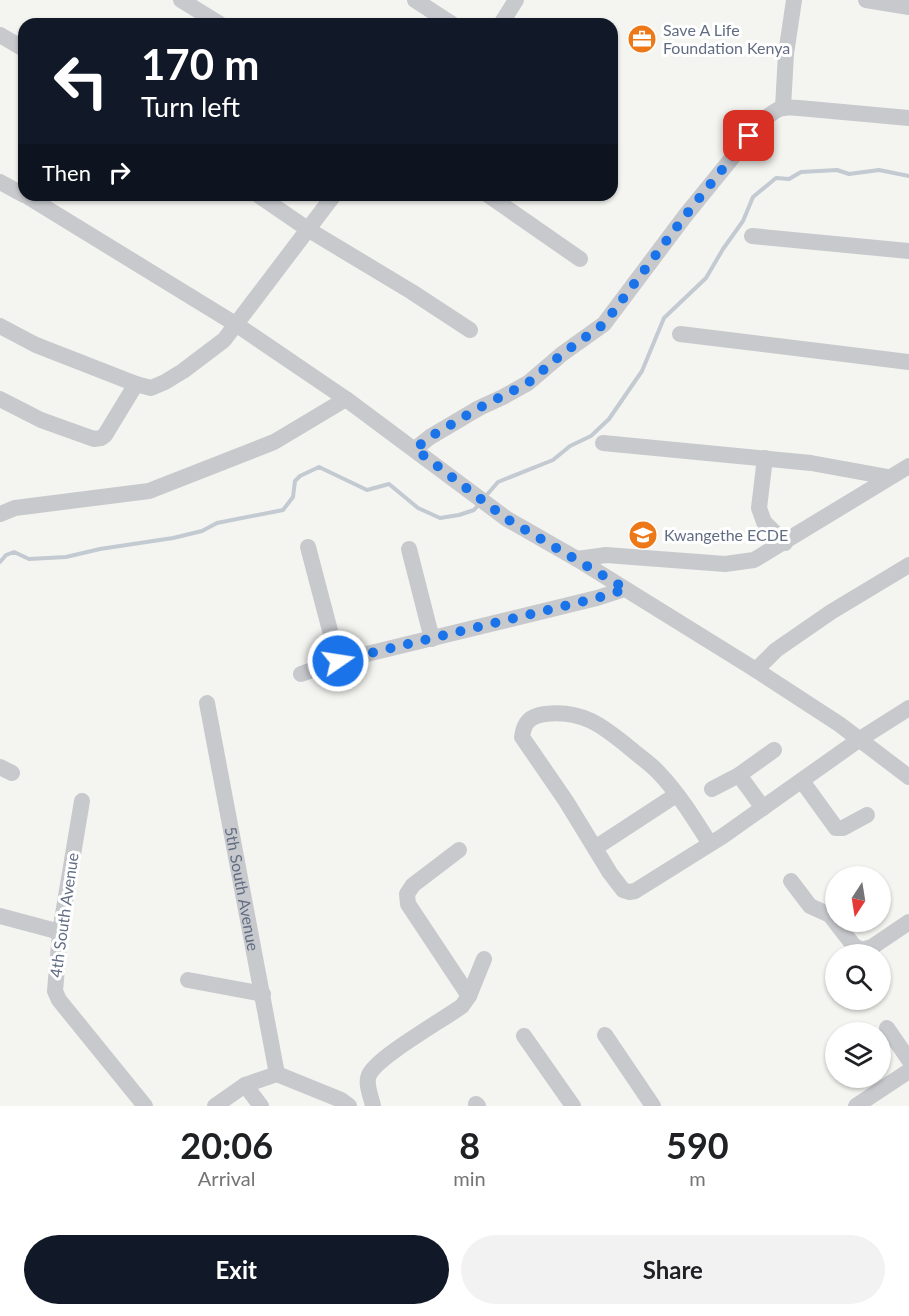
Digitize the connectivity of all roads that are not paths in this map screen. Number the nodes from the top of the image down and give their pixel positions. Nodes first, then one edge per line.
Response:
1 (181, 0) edge
2 (415, 0) edge
3 (516, 0) edge
4 (794, 0) edge
5 (866, 0) edge
6 (909, 8) edge
7 (210, 18) edge
8 (443, 18) edge
9 (505, 18) edge
10 (0, 35) edge
11 (18, 46) edge
12 (783, 107) junction
13 (909, 118) edge
14 (0, 182) edge
15 (18, 192) edge
16 (34, 201) edge
17 (267, 201) edge
18 (330, 201) edge
19 (497, 201) edge
20 (309, 230) junction
21 (752, 236) dead end
22 (909, 251) edge
23 (580, 259) dead end
24 (237, 325) junction
25 (0, 326) edge
26 (470, 330) dead end
27 (680, 334) dead end
28 (909, 362) edge
29 (136, 384) junction
30 (0, 399) edge
31 (346, 399) junction
32 (603, 443) dead end
33 (415, 449) junction
34 (765, 458) junction
35 (909, 466) edge
36 (888, 477) junction
37 (0, 514) edge
38 (785, 543) junction
39 (308, 547) dead end
40 (409, 549) dead end
41 (577, 559) junction
42 (909, 565) edge
43 (626, 589) junction
44 (432, 639) junction
45 (338, 661) junction
46 (756, 670) junction
47 (301, 674) dead end
48 (207, 703) dead end
49 (909, 708) edge
50 (860, 740) junction
51 (774, 750) dead end
52 (739, 775) junction
53 (909, 777) edge
54 (802, 781) junction
55 (712, 789) dead end
56 (676, 795) junction
57 (82, 801) dead end
58 (763, 808) junction
59 (867, 815) dead end
60 (710, 844) junction
61 (595, 848) junction
62 (459, 850) dead end
63 (791, 881) dead end
64 (0, 916) edge
65 (909, 922) edge
66 (60, 932) junction
67 (484, 959) dead end
68 (188, 980) dead end
69 (263, 994) junction
70 (469, 996) junction
71 (604, 1035) dead end
72 (891, 1035) edge
73 (524, 1036) dead end
74 (909, 1060) edge
75 (909, 1071) edge
76 (277, 1074) junction
77 (244, 1085) junction
78 (145, 1106) edge
79 (215, 1106) edge
80 (261, 1106) edge
81 (349, 1106) edge
82 (373, 1106) edge
83 (573, 1106) edge
84 (652, 1106) edge
85 (856, 1106) edge

1 - 7 street
2 - 8 street
3 - 9 street
4 - 12 street
5 - 6 street
10 - 11 street
12 - 13 street
12 - 33 street
14 - 15 street
16 - 24 street
17 - 20 street
18 - 20 street
19 - 23 street
20 - 24 street
20 - 26 street
21 - 22 street
24 - 29 street
24 - 31 street
25 - 29 street
27 - 28 street
29 - 30 street
31 - 33 street
31 - 37 street
32 - 34 street
33 - 41 street
34 - 36 street
34 - 38 street
35 - 36 street
36 - 38 street
38 - 41 street
39 - 45 street
40 - 44 street
41 - 43 street
42 - 46 street
43 - 44 street
43 - 46 street
44 - 45 street
45 - 47 street
46 - 50 street
48 - 69 street, 5th South Avenue
49 - 50 street
50 - 53 street
50 - 54 street
51 - 52 street
52 - 55 street
52 - 58 street
54 - 58 street
54 - 59 street
56 - 60 street
56 - 61 street
56 - 61 street
57 - 66 street, 4th South Avenue
58 - 60 street
60 - 61 street
62 - 70 street
63 - 65 street
64 - 66 street
66 - 78 street, 4th South Avenue
67 - 70 street
68 - 69 street
69 - 76 street, 5th South Avenue
70 - 82 street
71 - 84 street
72 - 74 street
73 - 83 street
75 - 85 street
76 - 77 street
76 - 81 street
77 - 79 street
77 - 80 street

